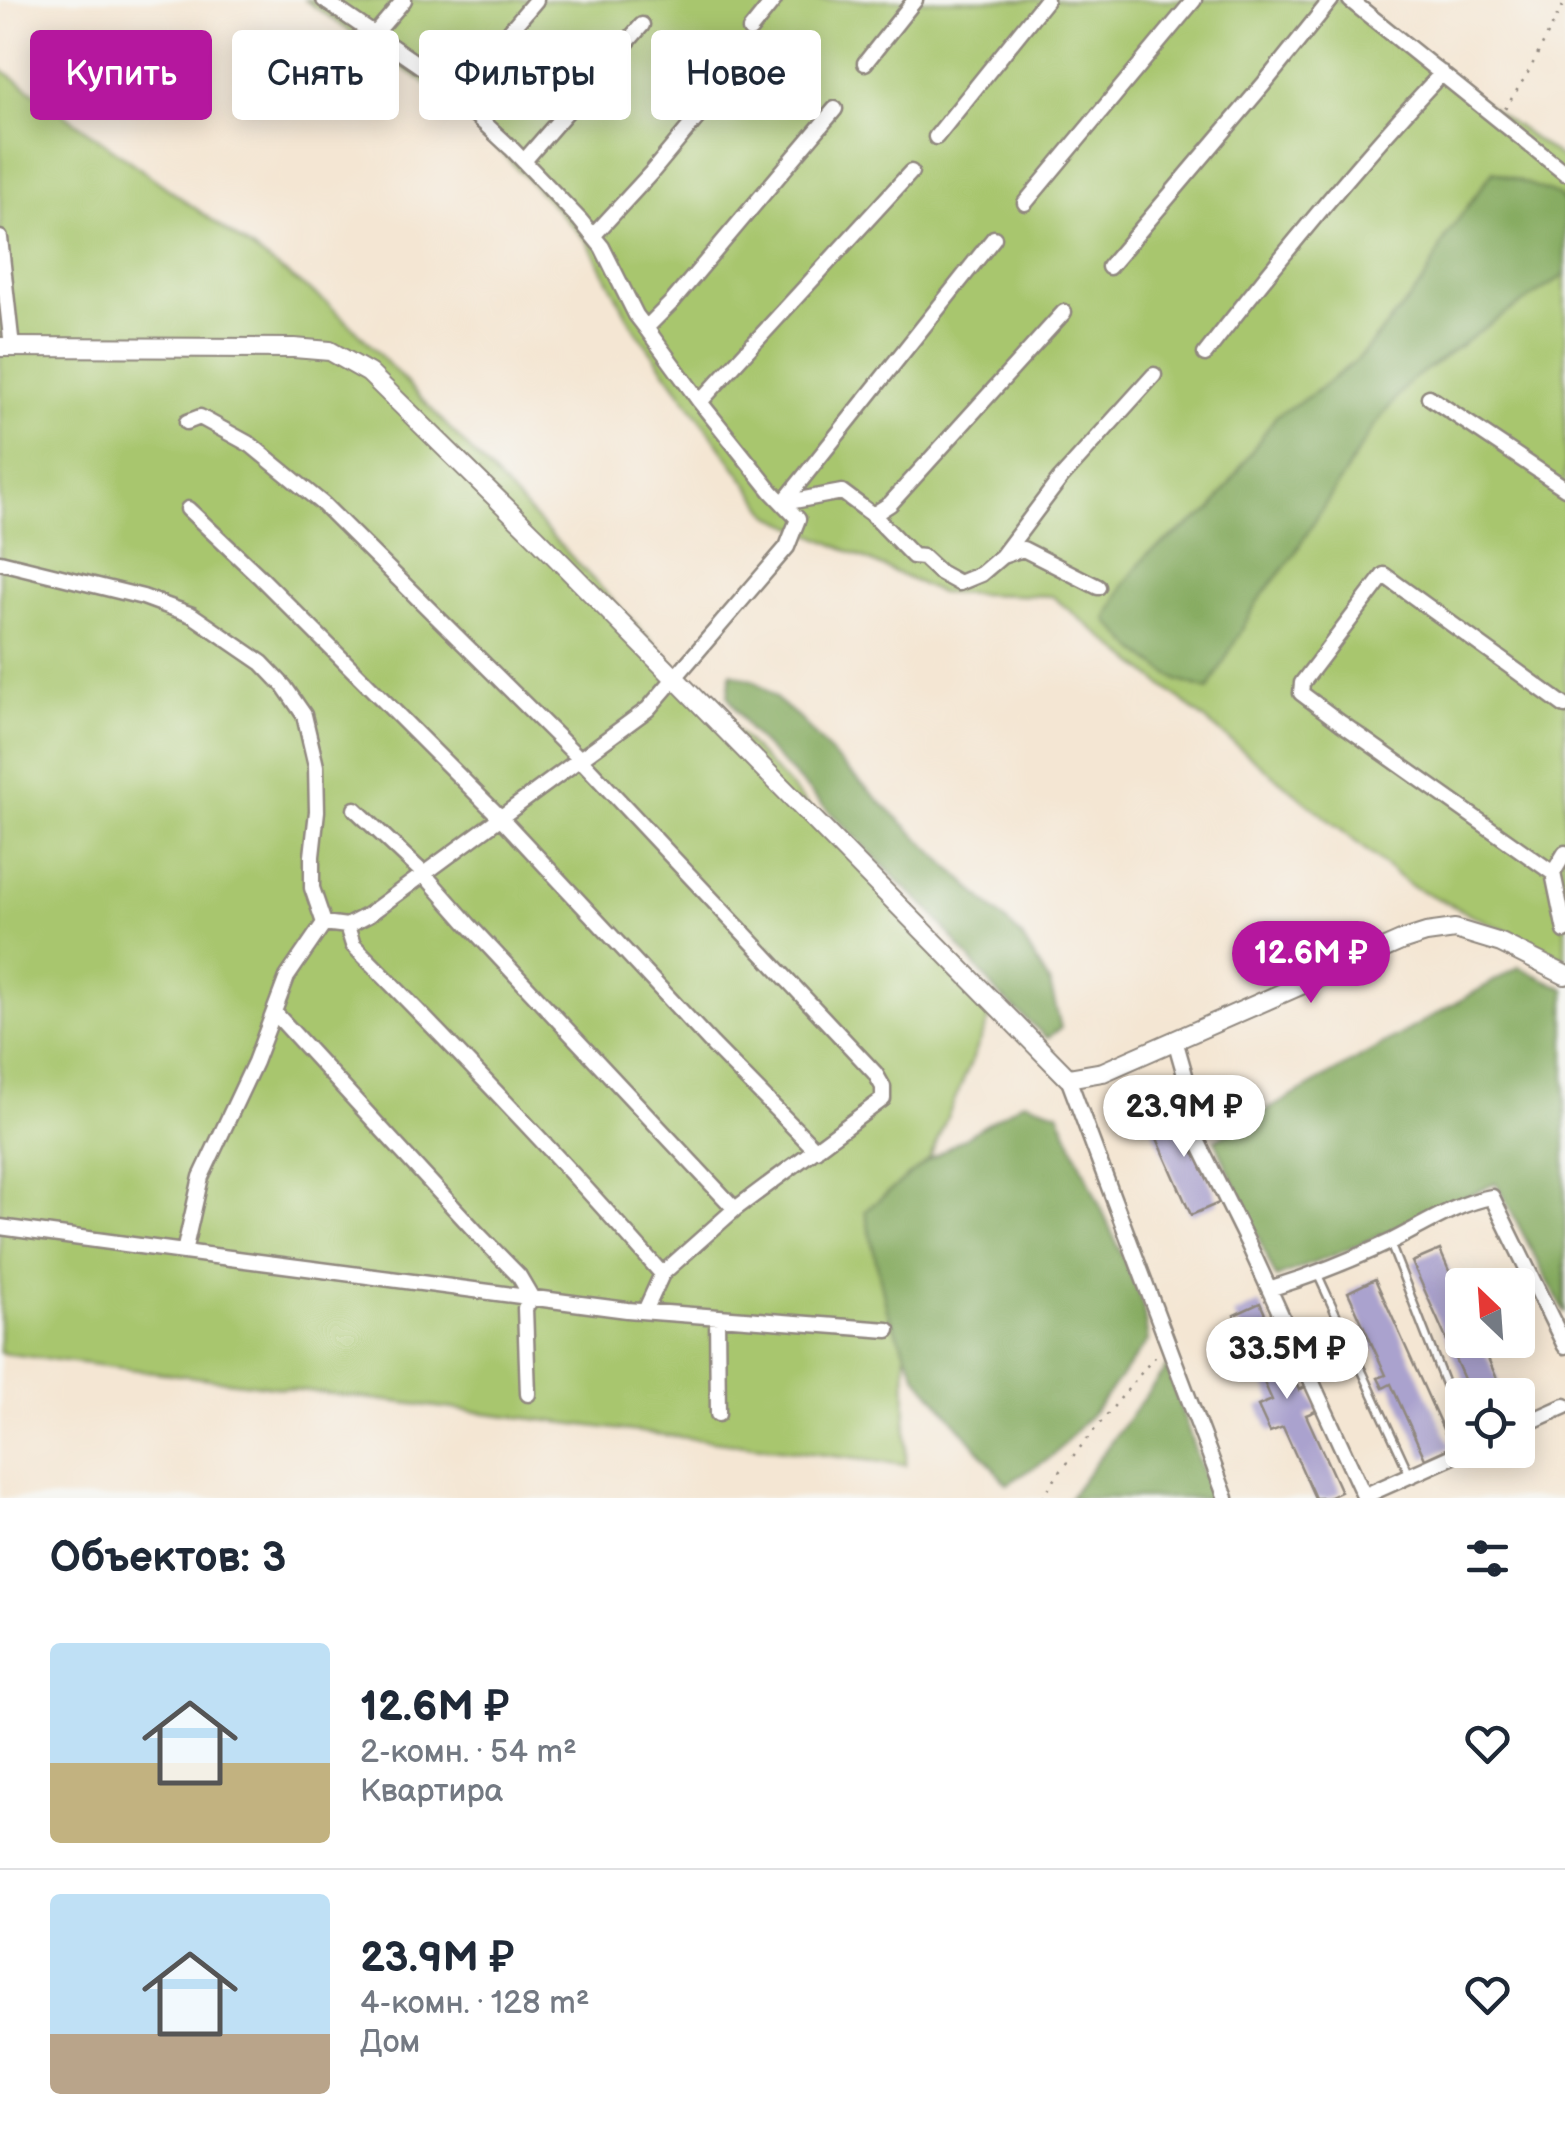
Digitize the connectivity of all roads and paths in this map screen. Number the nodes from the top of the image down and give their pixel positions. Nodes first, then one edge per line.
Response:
1 (324, 0) edge
2 (404, 0) edge
3 (536, 0) edge
4 (774, 0) edge
5 (915, 0) edge
6 (1046, 0) edge
7 (1194, 0) edge
8 (1331, 0) edge
9 (1350, 0) edge
10 (1565, 1) edge
11 (642, 25) dead end
12 (367, 30) edge
13 (378, 30) edge
14 (511, 30) edge
15 (750, 30) dead end
16 (865, 62) dead end
17 (1442, 73) junction
18 (835, 109) dead end
19 (1498, 118) junction
20 (480, 120) edge
21 (696, 120) edge
22 (936, 136) dead end
23 (524, 162) junction
24 (911, 172) dead end
25 (1565, 173) edge
26 (1025, 203) dead end
27 (593, 236) junction
28 (0, 238) edge
29 (994, 238) dead end
30 (1109, 267) dead end
31 (1064, 312) dead end
32 (646, 328) junction
33 (6, 347) edge
34 (1206, 354) dead end
35 (1154, 376) dead end
36 (1429, 397) dead end
37 (700, 402) junction
38 (187, 422) dead end
39 (1565, 488) edge
40 (782, 502) junction
41 (188, 509) dead end
42 (873, 514) junction
43 (1002, 556) junction
44 (0, 562) edge
45 (1098, 587) dead end
46 (674, 676) junction
47 (1565, 706) edge
48 (581, 760) junction
49 (355, 809) dead end
50 (500, 818) junction
51 (1565, 853) edge
52 (424, 873) junction
53 (1553, 873) junction
54 (324, 923) junction
55 (346, 926) junction
56 (1565, 932) edge
57 (1563, 971) edge
58 (275, 1013) junction
59 (1175, 1040) junction
60 (1068, 1078) junction
61 (816, 1150) junction
62 (735, 1209) junction
63 (0, 1227) edge
64 (1389, 1242) junction
65 (184, 1252) junction
66 (662, 1274) junction
67 (1318, 1274) junction
68 (1269, 1289) junction
69 (532, 1298) junction
70 (645, 1311) junction
71 (716, 1317) junction
72 (888, 1330) dead end
73 (1167, 1342) junction
74 (1565, 1346) edge
75 (1445, 1385) edge
76 (528, 1394) dead end
77 (1565, 1406) edge
78 (718, 1414) dead end
79 (1535, 1420) edge
80 (1445, 1460) edge
81 (1410, 1475) junction
82 (1364, 1497) edge
83 (1042, 1498) edge
84 (1226, 1498) edge

1 - 12 street
2 - 13 street
3 - 14 street
4 - 15 street
5 - 16 street
6 - 22 street
7 - 26 street
8 - 30 street
9 - 17 street
10 - 19 path
11 - 23 street
17 - 19 street
17 - 34 street
18 - 32 street
19 - 25 street
20 - 23 street
21 - 27 street
23 - 27 street
24 - 37 street
27 - 32 street
28 - 33 street
29 - 40 street
31 - 42 street
32 - 37 street
33 - 46 street
35 - 43 street
36 - 39 street
37 - 40 street
38 - 48 street
40 - 42 street
40 - 46 street
41 - 50 street
42 - 43 street
43 - 45 street
44 - 54 street
46 - 48 street
46 - 60 street
47 - 53 street
48 - 50 street
48 - 61 street
49 - 52 street
50 - 52 street
50 - 61 street
51 - 53 street
52 - 55 street
52 - 62 street
53 - 56 street
54 - 55 street
54 - 58 street
55 - 66 street
57 - 59 street
58 - 65 street
58 - 69 street
59 - 60 street
59 - 68 street
60 - 73 street
61 - 62 street
62 - 66 street
63 - 65 street
64 - 67 street
64 - 74 street
64 - 75 lane
65 - 69 street
66 - 70 street
67 - 68 street
67 - 81 lane
68 - 82 street
69 - 70 street
69 - 76 street
70 - 71 street
71 - 72 street
71 - 78 street
73 - 83 path
73 - 84 street
77 - 79 street
80 - 81 street
81 - 82 street

